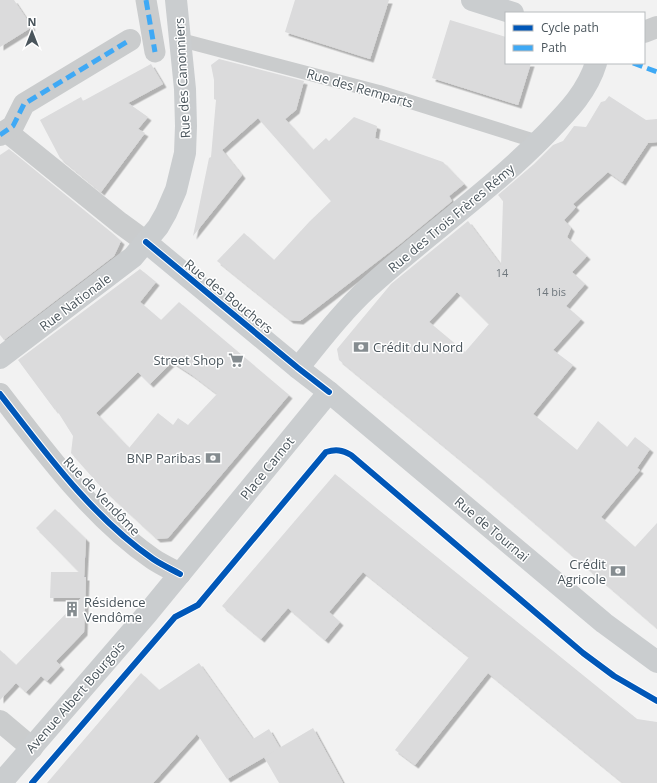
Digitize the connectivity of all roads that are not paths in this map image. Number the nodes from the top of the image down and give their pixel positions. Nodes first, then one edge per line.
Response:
1 (146, 0) edge
2 (176, 0) edge
3 (472, 0) edge
4 (510, 12) edge
5 (657, 27) edge
6 (645, 32) edge
7 (130, 40) dead end
8 (181, 40) junction
9 (155, 52) dead end
10 (596, 64) edge
11 (3, 133) edge
12 (538, 142) junction
13 (146, 242) junction
14 (0, 358) edge
15 (298, 368) junction
16 (329, 392) junction
17 (0, 394) edge
18 (180, 574) junction
19 (657, 662) edge
20 (0, 721) edge
21 (32, 748) junction
22 (1, 783) edge

1 - 9 street
2 - 8 main road, Rue des Canonniers
3 - 4 main road
5 - 6 street
7 - 11 street
8 - 12 lane, Rue des Remparts
8 - 13 main road, Rue des Canonniers
10 - 12 main road, Rue des Trois Frères Rémy
11 - 13 street, Rue des Bouchers
12 - 15 main road, Rue des Trois Frères Rémy
13 - 14 main road, Rue Nationale
13 - 15 main road, Rue des Bouchers
15 - 16 main road
16 - 18 main road, Place Carnot
16 - 19 main road, Rue de Tournai
17 - 18 street, Rue de Vendôme
18 - 21 main road, Avenue Albert Bourgois
20 - 21 street
21 - 22 main road, Avenue Albert Bourgois

